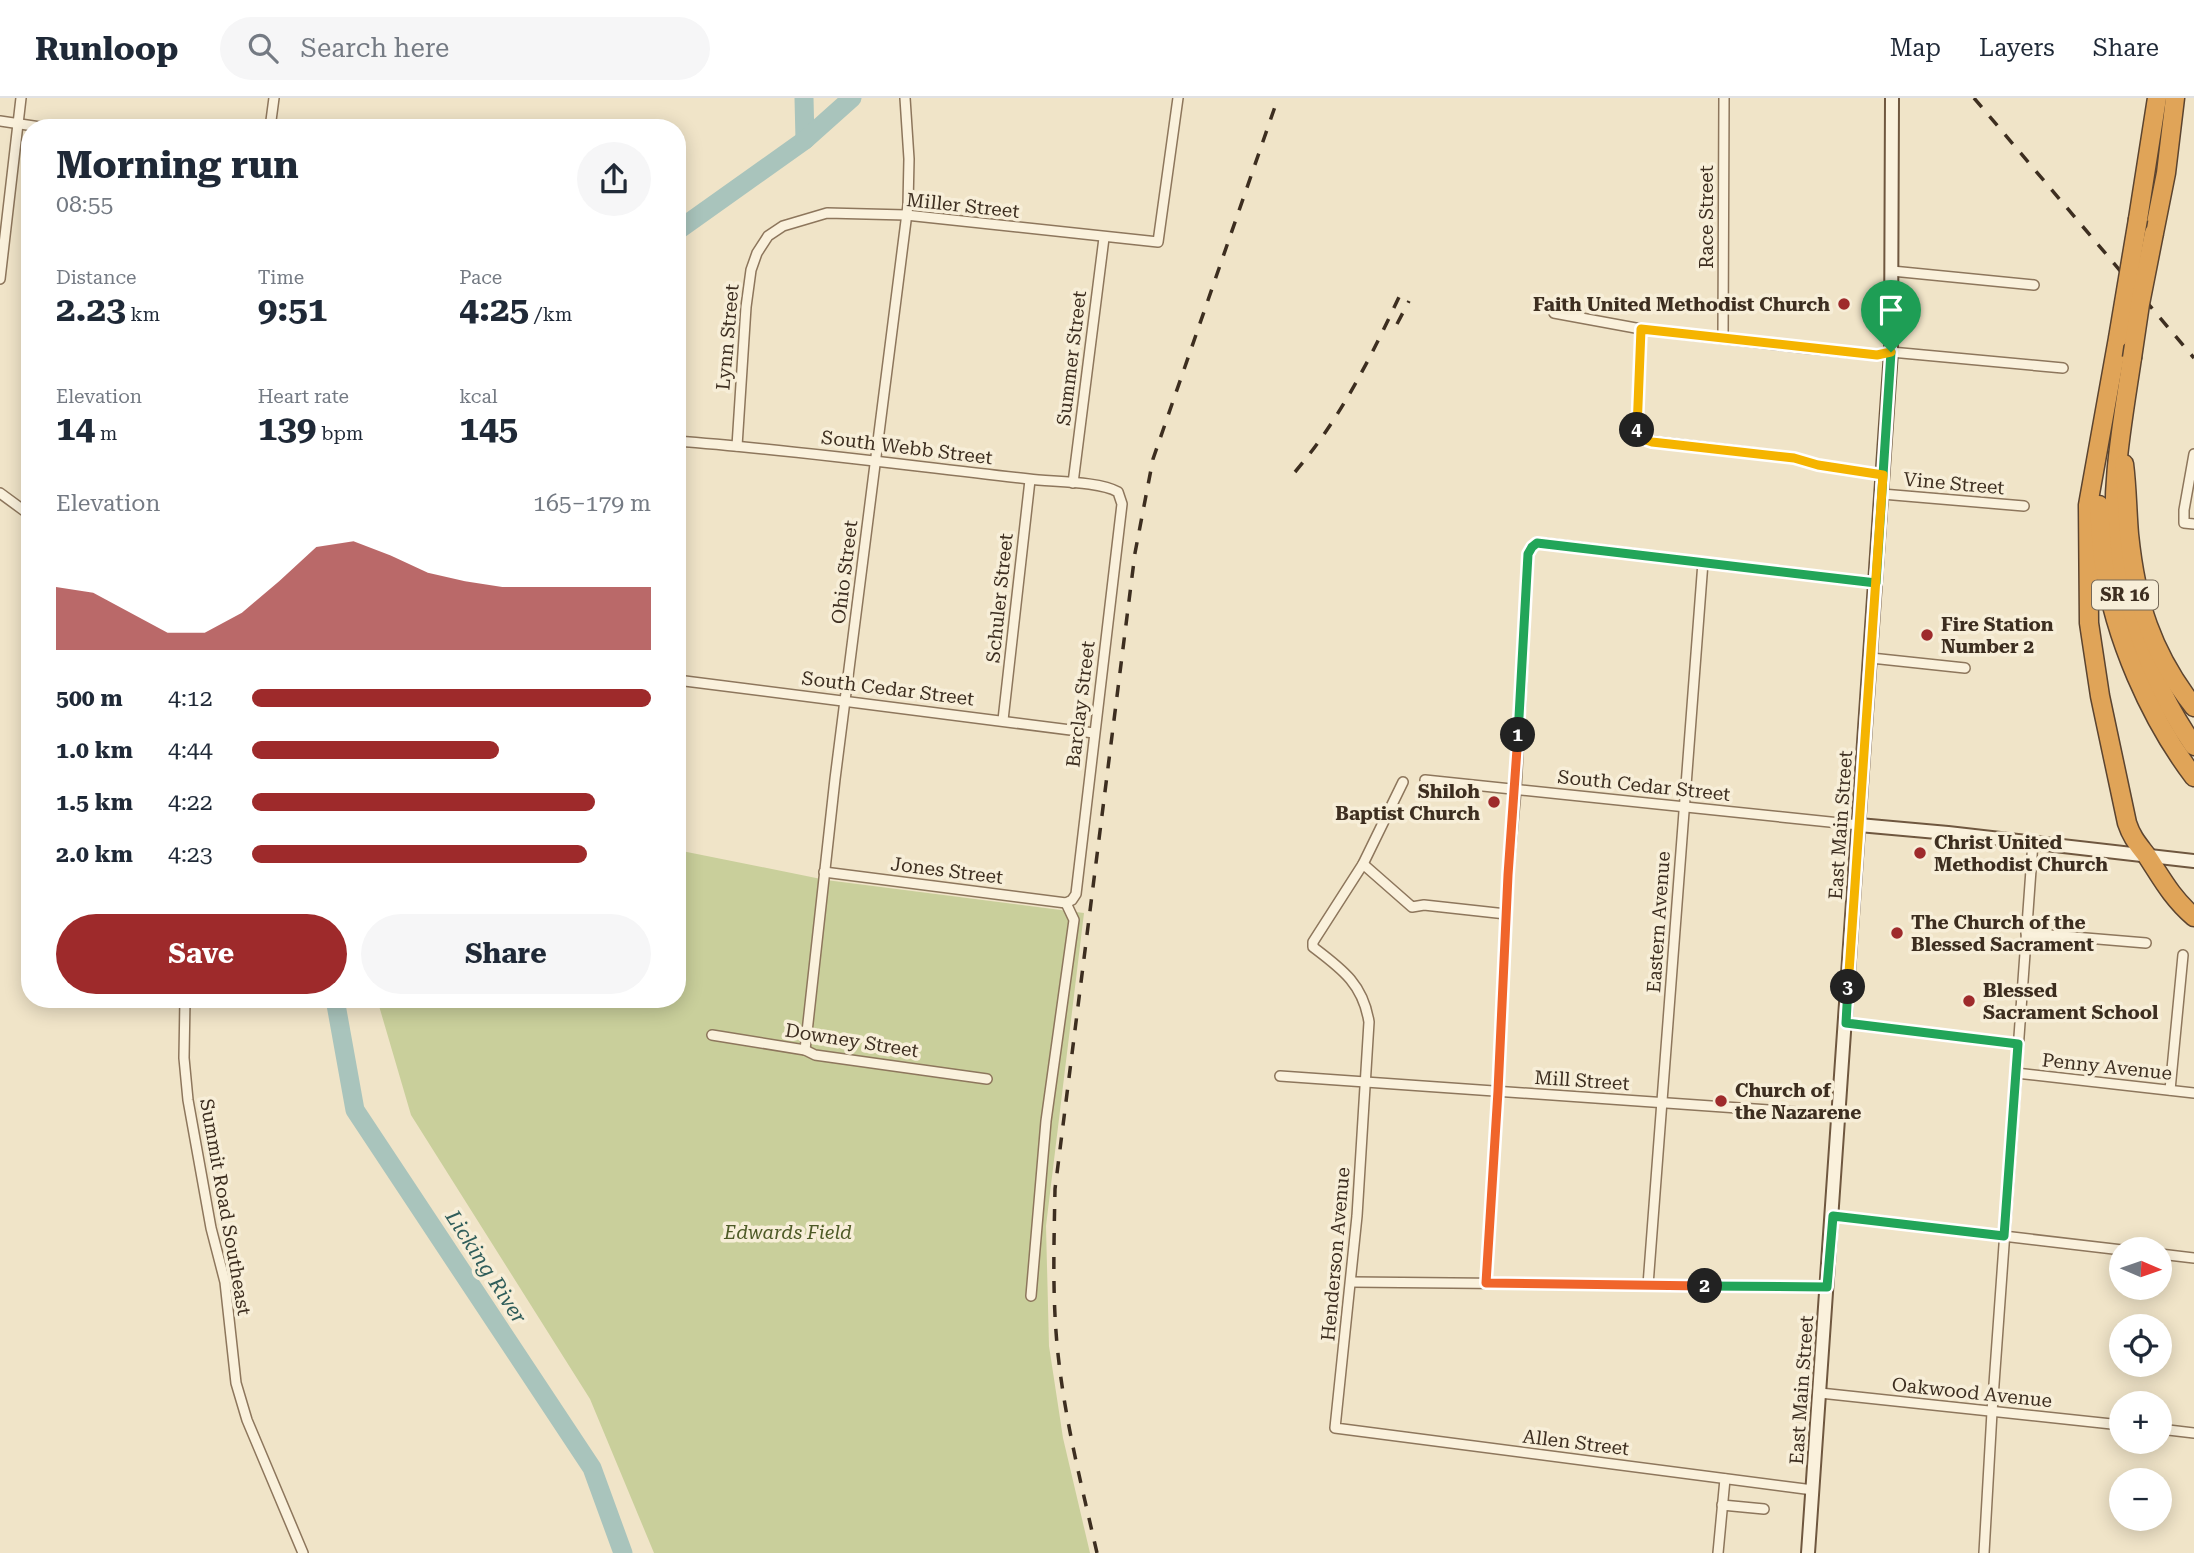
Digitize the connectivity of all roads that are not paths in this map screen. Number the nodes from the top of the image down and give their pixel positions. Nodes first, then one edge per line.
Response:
1 (21, 98) edge
2 (274, 98) edge
3 (905, 98) edge
4 (1178, 98) edge
5 (1724, 98) edge
6 (1892, 98) edge
7 (2157, 98) edge
8 (2175, 98) edge
9 (271, 119) edge
10 (0, 121) edge
11 (18, 124) junction
12 (21, 124) edge
13 (906, 215) junction
14 (768, 236) joint
15 (1104, 238) junction
16 (1892, 271) junction
17 (0, 279) edge
18 (2034, 285) dead end
19 (1554, 313) dead end
20 (1641, 329) junction
21 (1723, 337) junction
22 (1891, 352) junction
23 (2063, 368) dead end
24 (2121, 429) junction
25 (686, 442) edge
26 (737, 446) junction
27 (2194, 454) edge
28 (875, 460) junction
29 (2096, 467) junction
30 (1883, 475) junction
31 (1030, 480) junction
32 (1073, 483) junction
33 (0, 493) edge
34 (1882, 494) junction
35 (1122, 504) joint
36 (2024, 506) dead end
37 (21, 508) edge
38 (2189, 523) edge
39 (1703, 562) junction
40 (1876, 583) junction
41 (1871, 658) junction
42 (1965, 668) dead end
43 (686, 681) edge
44 (846, 701) junction
45 (2194, 707) edge
46 (1003, 720) junction
47 (1094, 733) junction
48 (2194, 746) edge
49 (2194, 777) edge
50 (1425, 780) dead end
51 (1403, 782) dead end
52 (1516, 790) junction
53 (1685, 807) junction
54 (1859, 825) junction
55 (2033, 842) junction
56 (2146, 855) junction
57 (2194, 861) edge
58 (1363, 864) junction
59 (824, 872) junction
60 (1066, 903) junction
61 (1506, 914) junction
62 (2194, 917) edge
63 (2026, 933) junction
64 (2146, 943) dead end
65 (2183, 955) dead end
66 (185, 1008) edge
67 (1846, 1023) junction
68 (712, 1035) dead end
69 (2018, 1044) junction
70 (805, 1050) junction
71 (2016, 1073) junction
72 (1280, 1076) dead end
73 (987, 1079) dead end
74 (1365, 1082) junction
75 (2170, 1090) junction
76 (1498, 1091) junction
77 (2194, 1093) edge
78 (1662, 1103) junction
79 (1839, 1115) junction
80 (1833, 1216) junction
81 (2004, 1236) junction
82 (2109, 1248) edge
83 (2172, 1255) edge
84 (2194, 1258) edge
85 (1351, 1282) junction
86 (1486, 1283) junction
87 (1648, 1285) junction
88 (1827, 1287) junction
89 (1031, 1296) dead end
90 (1820, 1393) junction
91 (1992, 1412) junction
92 (2109, 1424) edge
93 (1335, 1428) joint
94 (2172, 1430) edge
95 (2194, 1433) edge
96 (1725, 1479) junction
97 (1813, 1490) junction
98 (1722, 1505) junction
99 (1764, 1509) dead end
100 (303, 1553) edge
101 (1718, 1553) edge
102 (1808, 1553) edge
103 (1984, 1553) edge

1 - 11 street
2 - 9 street
3 - 13 street, Ohio Street
4 - 15 street, Miller Street
5 - 21 street, Race Street
6 - 16 main road, East Main Street
7 - 29 highway, SR 16, bridge
8 - 24 highway, SR 16, bridge
10 - 11 street
11 - 12 street
11 - 17 street
13 - 14 street, Miller Street
13 - 15 street, Miller Street
13 - 28 street, Ohio Street
14 - 26 street, Lynn Street
15 - 32 street, Summer Street
16 - 18 street
16 - 22 main road, East Main Street
19 - 20 street
20 - 21 street
20 - 30 street
21 - 22 street
22 - 23 street
22 - 30 main road, East Main Street
24 - 45 highway
24 - 48 highway, SR 16
25 - 26 street, South Webb Street
26 - 28 street, South Webb Street
27 - 38 street
28 - 31 street, South Webb Street
28 - 44 street, Ohio Street
29 - 49 highway, SR 16
29 - 56 highway
30 - 34 main road, East Main Street
31 - 32 street, South Webb Street
31 - 46 street, Schuler Street
32 - 35 street, South Webb Street
33 - 37 street
34 - 36 street, Vine Street
34 - 40 main road, East Main Street
35 - 47 street, Barclay Street
39 - 40 street
39 - 52 street
39 - 53 street, Eastern Avenue
40 - 41 main road, East Main Street
41 - 42 street
41 - 54 main road, East Main Street
43 - 44 street, South Cedar Street
44 - 46 street, South Cedar Street
44 - 59 street, Ohio Street
46 - 47 street, South Cedar Street
47 - 60 street, Barclay Street
50 - 52 street, South Cedar Street
51 - 58 street
52 - 53 street, South Cedar Street
52 - 61 street
53 - 54 street, South Cedar Street
53 - 78 street, Eastern Avenue
54 - 55 main road
54 - 67 main road, East Main Street
55 - 56 main road
55 - 63 street
56 - 57 main road
56 - 62 highway
58 - 61 street
58 - 74 street, Henderson Avenue
59 - 60 street, Jones Street
59 - 70 street, Ohio Street
60 - 89 street
61 - 76 street
63 - 64 street
63 - 69 street
65 - 75 street
66 - 100 street, Summit Road Southeast
67 - 69 street, Penny Avenue
67 - 79 main road, East Main Street
68 - 70 street, Downey Street
69 - 71 street
70 - 73 street, Downey Street
71 - 75 street, Penny Avenue
71 - 81 street
72 - 74 street, Mill Street
74 - 76 street, Mill Street
74 - 85 street, Henderson Avenue
75 - 77 street, Penny Avenue
76 - 78 street, Mill Street
76 - 86 street
78 - 79 street, Mill Street
78 - 87 street, Eastern Avenue
79 - 80 main road, East Main Street
80 - 81 street
80 - 88 main road, East Main Street
81 - 82 street
81 - 91 street
83 - 84 street
85 - 86 street
85 - 93 street, Henderson Avenue
86 - 87 street
87 - 88 street
88 - 90 main road, East Main Street
90 - 91 street, Oakwood Avenue
90 - 97 main road, East Main Street
91 - 92 street, Oakwood Avenue
91 - 103 street
93 - 96 street, Allen Street
94 - 95 street
96 - 97 street, Allen Street
96 - 98 street
97 - 102 main road, East Main Street
98 - 99 street
98 - 101 street

